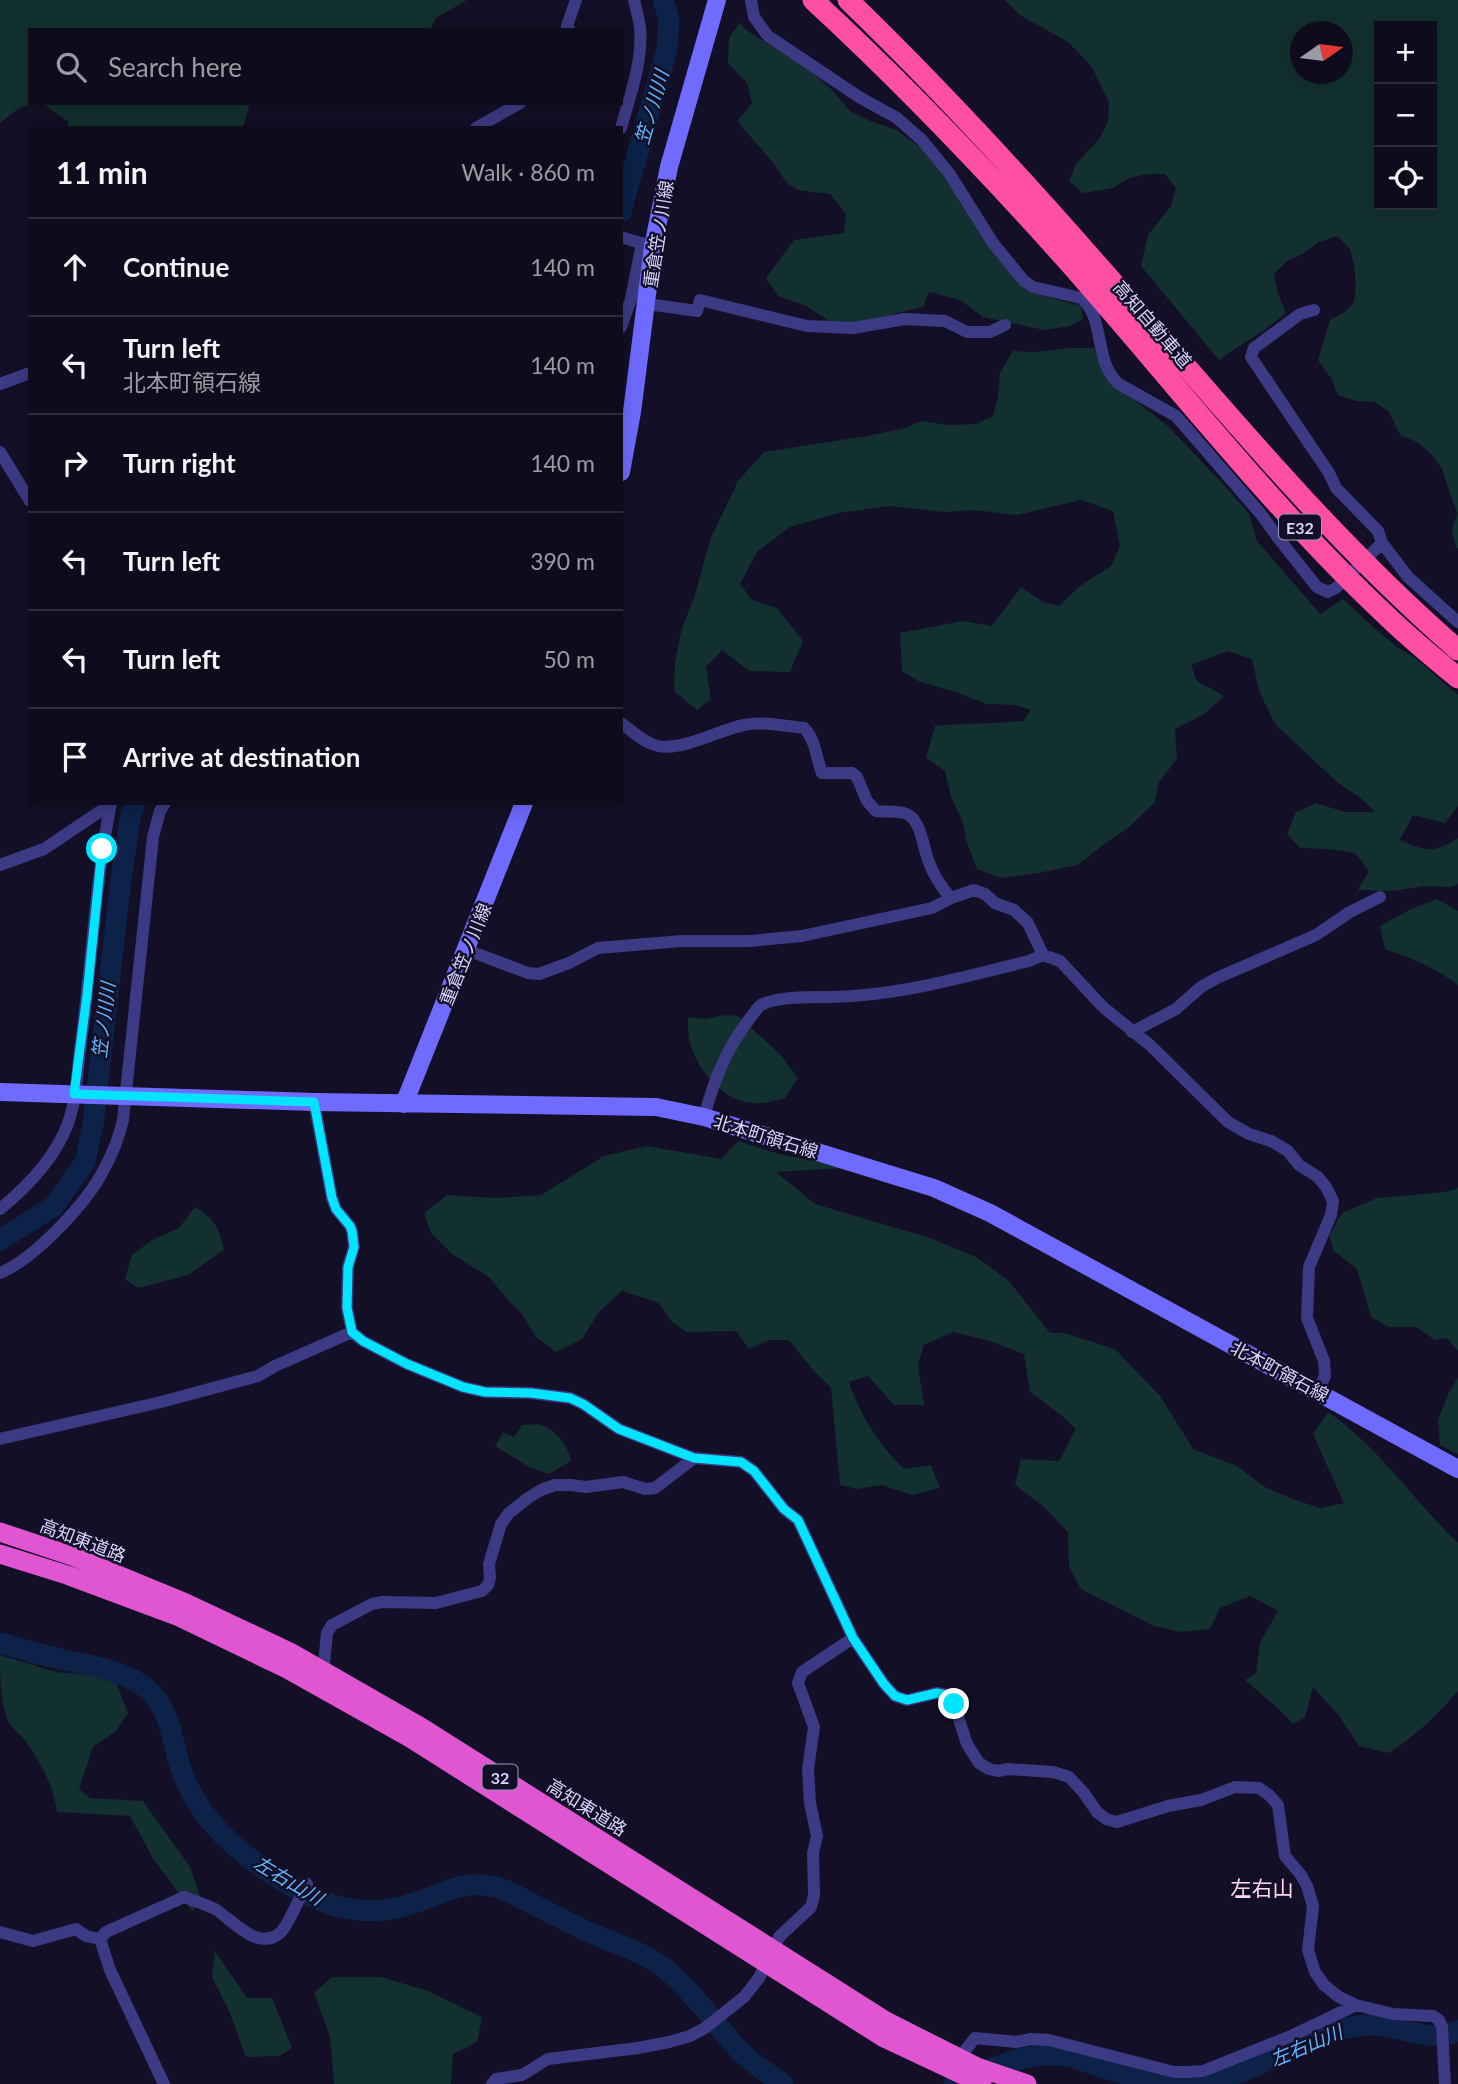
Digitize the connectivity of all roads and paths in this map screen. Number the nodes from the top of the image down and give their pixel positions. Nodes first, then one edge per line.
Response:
1 (576, 0) edge
2 (634, 0) edge
3 (717, 0) edge
4 (751, 0) edge
5 (813, 0) edge
6 (848, 0) edge
7 (568, 28) edge
8 (516, 105) edge
9 (480, 126) edge
10 (622, 126) edge
11 (623, 238) edge
12 (644, 244) junction
13 (648, 304) junction
14 (1314, 310) dead end
15 (623, 321) edge
16 (1005, 325) dead end
17 (1161, 354) junction
18 (28, 374) edge
19 (0, 384) edge
20 (0, 452) edge
21 (623, 461) edge
22 (28, 499) edge
23 (1378, 546) junction
24 (1458, 622) edge
25 (1458, 650) edge
26 (1458, 678) edge
27 (623, 724) edge
28 (110, 805) edge
29 (111, 805) edge
30 (164, 805) edge
31 (523, 805) edge
32 (0, 865) edge
33 (1380, 897) dead end
34 (951, 898) junction
35 (467, 950) junction
36 (1043, 955) junction
37 (1132, 1032) junction
38 (0, 1092) edge
39 (76, 1094) junction
40 (125, 1095) junction
41 (314, 1102) junction
42 (404, 1104) junction
43 (704, 1117) junction
44 (0, 1209) edge
45 (0, 1273) edge
46 (352, 1332) junction
47 (1318, 1391) junction
48 (0, 1439) edge
49 (694, 1458) junction
50 (1458, 1469) edge
51 (0, 1532) edge
52 (0, 1554) edge
53 (853, 1638) junction
54 (321, 1669) junction
55 (303, 1889) dead end
56 (0, 1932) edge
57 (100, 1939) junction
58 (769, 1956) junction
59 (1356, 2005) junction
60 (964, 2070) edge
61 (1020, 2082) edge
62 (164, 2084) edge
63 (492, 2084) edge
64 (1445, 2084) edge

1 - 7 street
2 - 10 street
3 - 12 main road, 重倉笠ノ川線
4 - 23 street
5 - 17 highway, 高知自動車道 / E32
6 - 17 highway, 高知自動車道 / E32
8 - 9 street
11 - 12 street
12 - 13 main road, 重倉笠ノ川線
12 - 15 street
13 - 16 street
13 - 21 main road, 重倉笠ノ川線
14 - 23 street
17 - 25 highway, 高知自動車道 / E32
17 - 26 highway, 高知自動車道 / E32
18 - 19 street
20 - 22 street
23 - 24 street
27 - 34 street
28 - 32 street
29 - 39 street
30 - 40 street
31 - 35 main road, 重倉笠ノ川線
33 - 37 street
34 - 35 street
34 - 36 street
35 - 42 main road, 重倉笠ノ川線
36 - 37 street
36 - 43 street
37 - 47 street
38 - 39 main road, 北本町領石線
39 - 40 main road, 北本町領石線
39 - 44 street
40 - 41 main road, 北本町領石線
40 - 45 street
41 - 42 main road, 北本町領石線
41 - 46 street
42 - 43 main road, 北本町領石線
43 - 47 main road, 北本町領石線
46 - 48 street
46 - 49 street
47 - 50 main road, 北本町領石線
49 - 53 street
49 - 54 street
51 - 54 highway, 高知東道路 / 32
52 - 58 highway, 高知東道路 / 32
53 - 58 street
53 - 59 street
54 - 58 highway, 高知東道路 / 32
55 - 57 street
56 - 57 street
57 - 62 street
58 - 60 highway, 高知東道路 / 32
58 - 63 street
59 - 60 street
59 - 64 street
60 - 61 highway, 高知東道路 / 32

